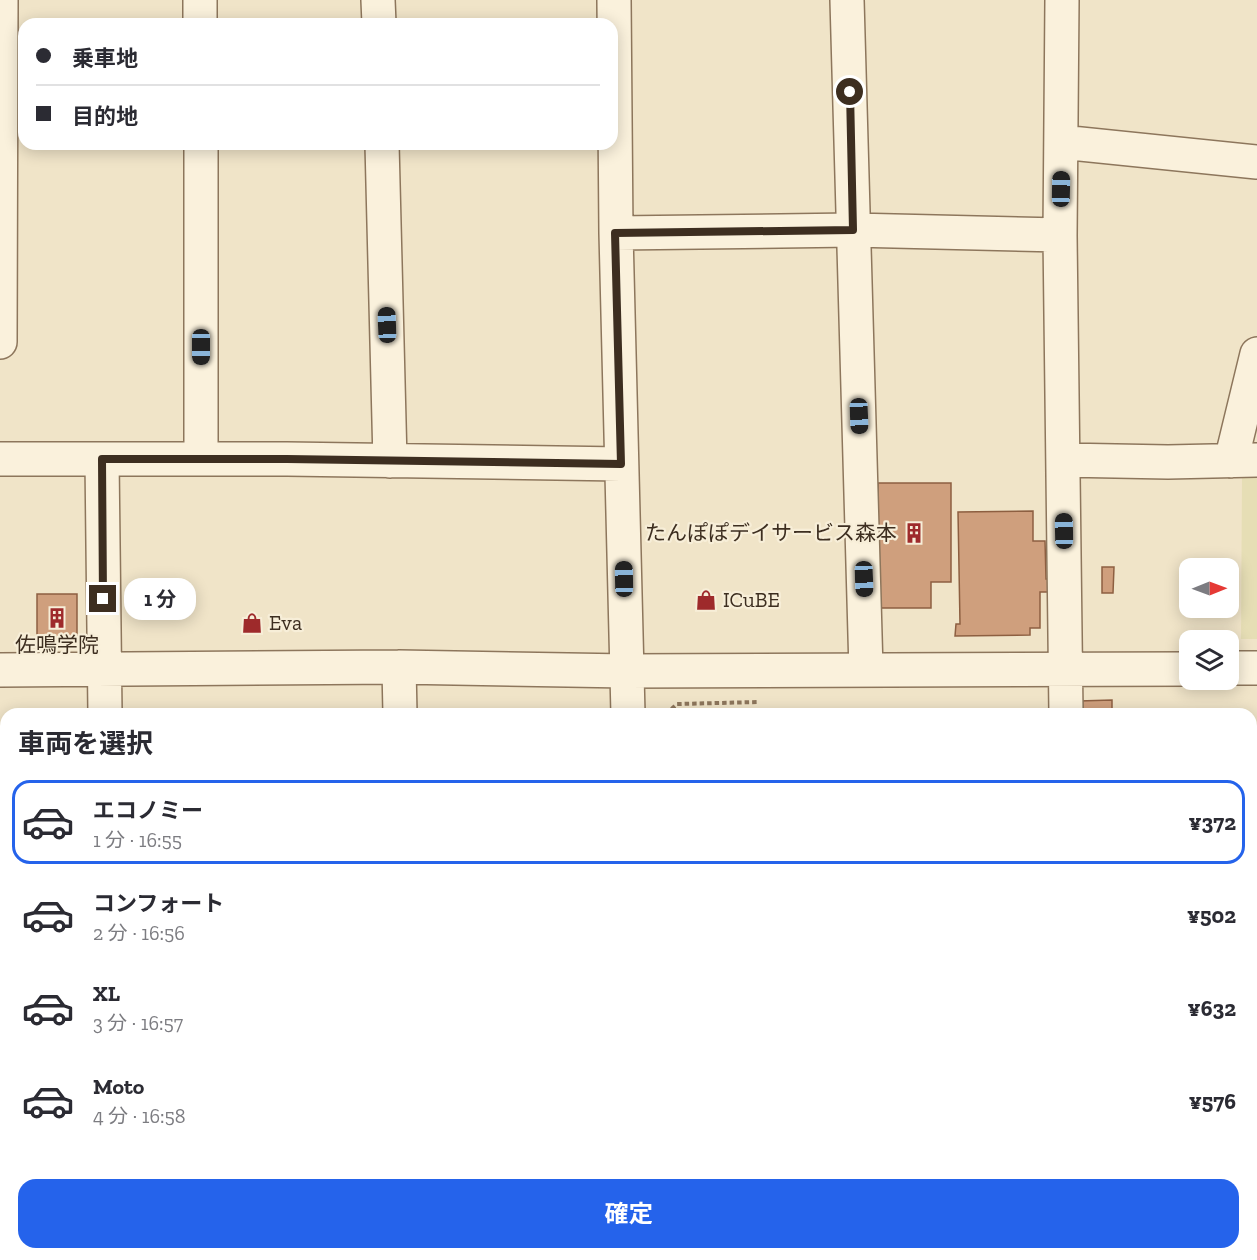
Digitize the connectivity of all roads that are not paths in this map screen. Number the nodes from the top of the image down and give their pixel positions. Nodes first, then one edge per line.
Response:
1 (1, 0) edge
2 (200, 0) edge
3 (378, 0) edge
4 (614, 0) edge
5 (848, 0) edge
6 (1062, 0) edge
7 (200, 18) edge
8 (379, 18) edge
9 (614, 18) edge
10 (1061, 142) junction
11 (201, 150) edge
12 (382, 150) edge
13 (615, 150) edge
14 (1257, 162) edge
15 (853, 230) junction
16 (615, 233) junction
17 (1060, 235) junction
18 (0, 342) edge
19 (1257, 354) edge
20 (0, 459) edge
21 (102, 459) junction
22 (201, 459) junction
23 (1063, 460) junction
24 (390, 461) junction
25 (1244, 461) edge
26 (621, 464) junction
27 (399, 667) junction
28 (1239, 668) edge
29 (1257, 668) edge
30 (104, 669) junction
31 (1066, 669) junction
32 (1179, 669) edge
33 (0, 670) edge
34 (866, 670) junction
35 (627, 671) junction
36 (105, 708) edge
37 (400, 708) edge
38 (628, 708) edge
39 (1065, 708) edge

1 - 18 street
2 - 7 street
3 - 8 street
4 - 9 street
5 - 15 street
6 - 10 street
10 - 14 street
10 - 17 street
11 - 22 street
12 - 24 street
13 - 16 street
15 - 16 street
15 - 17 street
15 - 34 street
16 - 26 street
17 - 23 street
19 - 25 street
20 - 21 street
21 - 22 street
21 - 30 street
22 - 24 street
23 - 25 street
23 - 31 street
24 - 26 street
26 - 35 street
27 - 30 street
27 - 35 street
27 - 37 street
28 - 29 street
30 - 33 street
30 - 36 street
31 - 32 street
31 - 34 street
31 - 39 street
34 - 35 street
35 - 38 street

